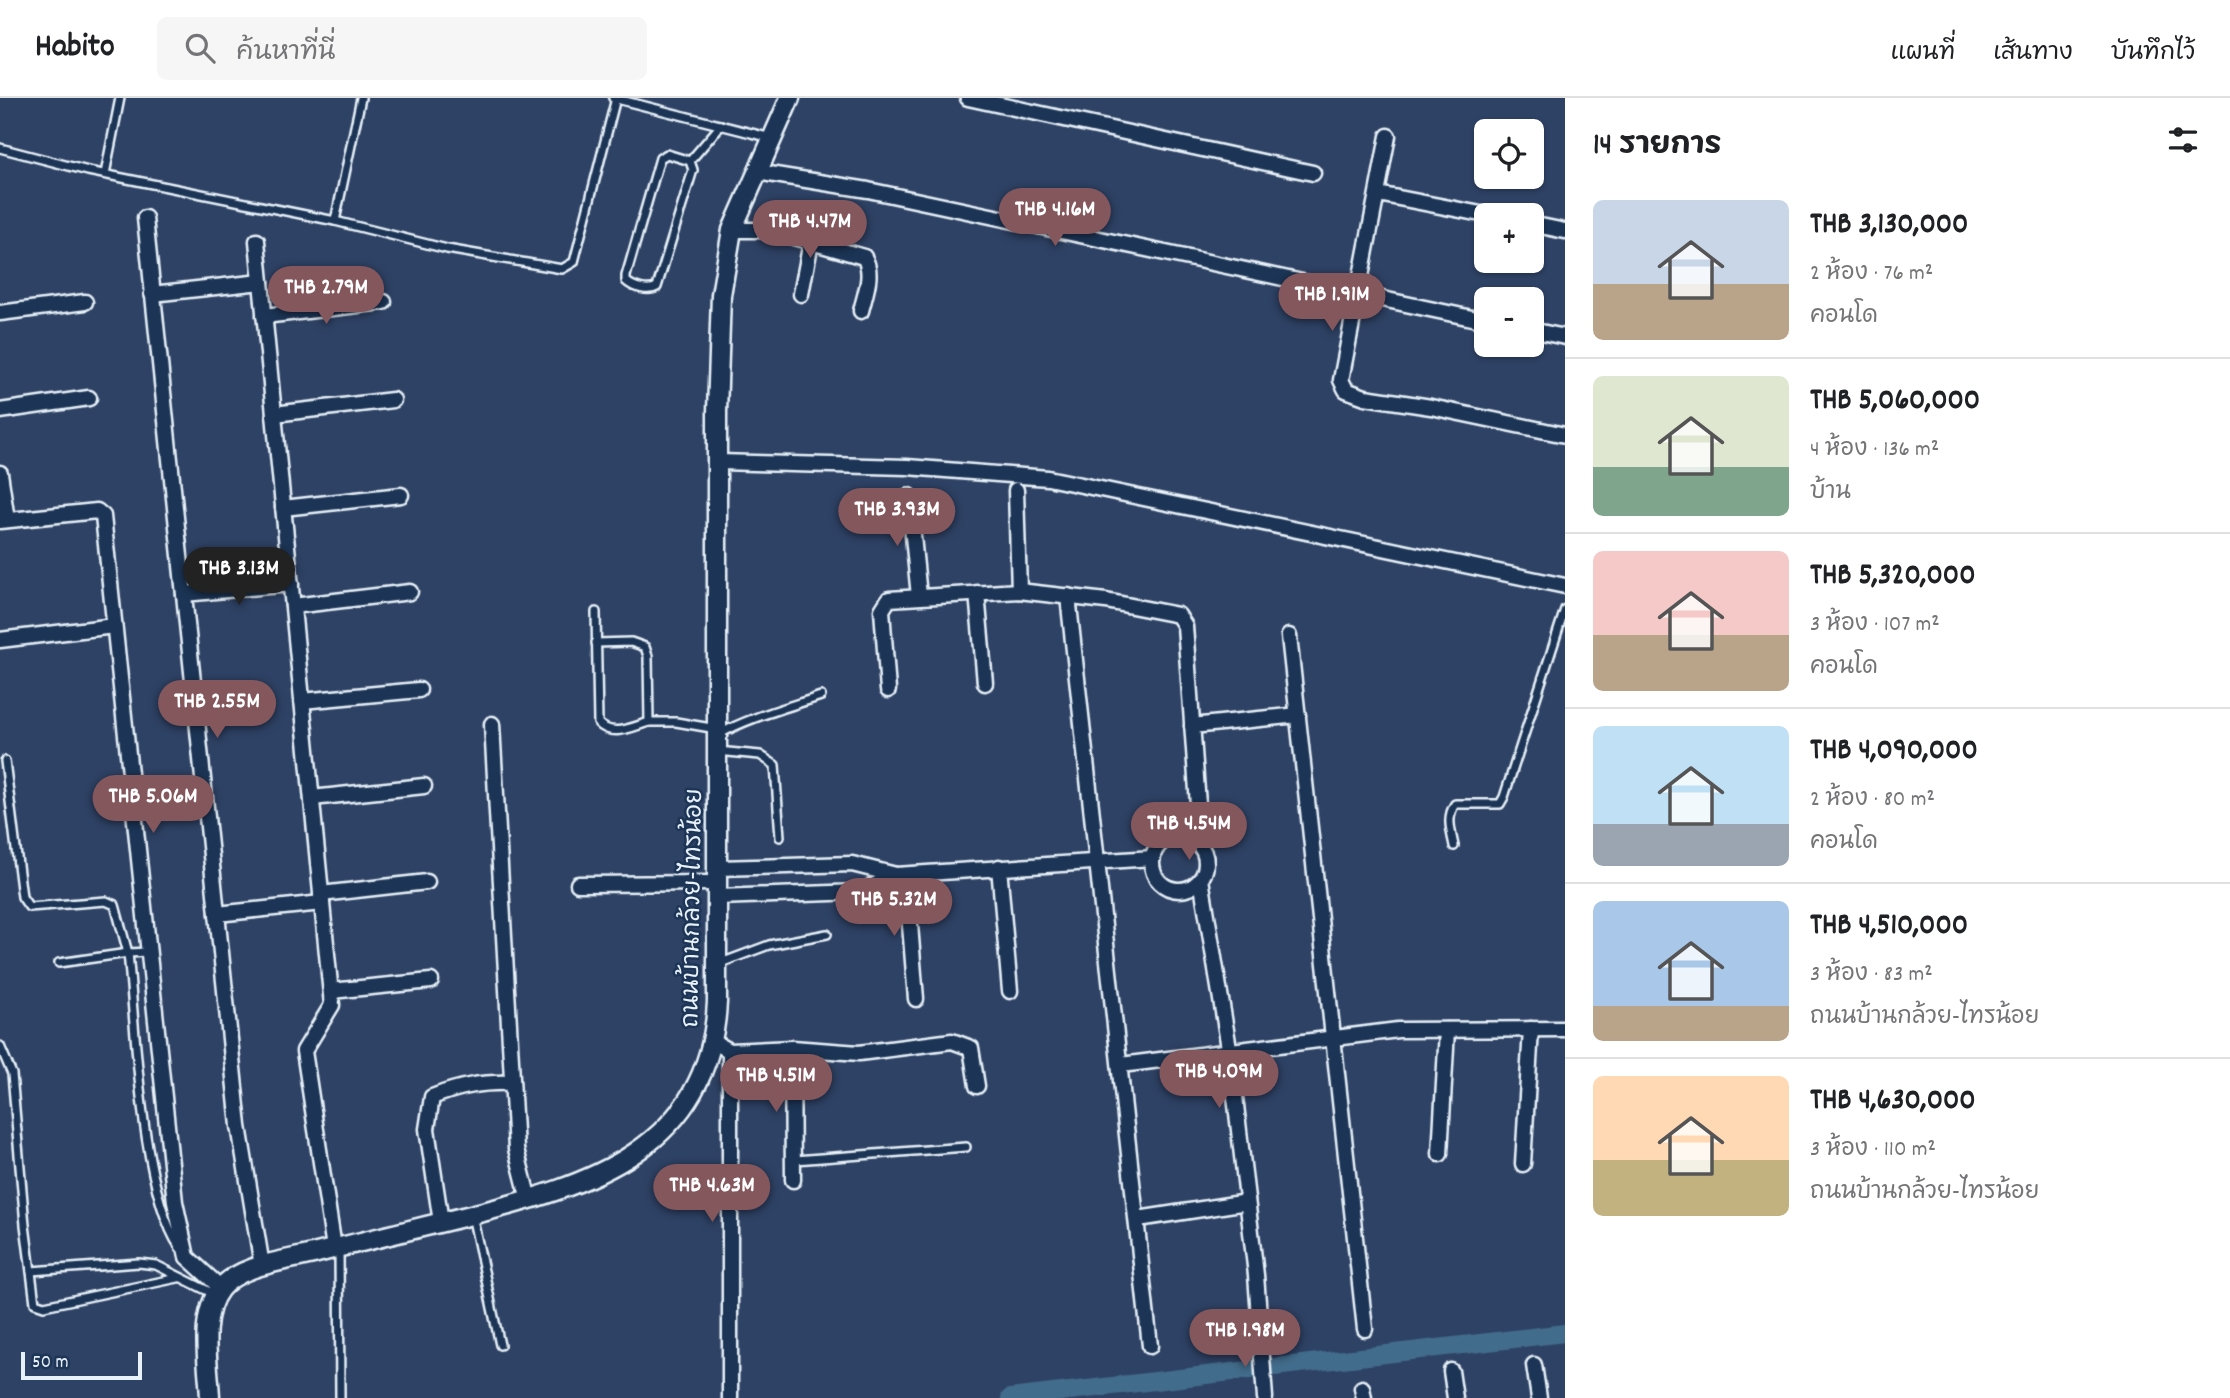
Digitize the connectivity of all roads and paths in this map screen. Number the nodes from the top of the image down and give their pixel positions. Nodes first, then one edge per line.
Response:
1 (120, 98) edge
2 (362, 98) edge
3 (614, 98) edge
4 (790, 98) edge
5 (968, 98) edge
6 (720, 125) junction
7 (1388, 136) dead end
8 (772, 138) junction
9 (0, 148) edge
10 (690, 160) junction
11 (757, 172) junction
12 (1313, 173) dead end
13 (105, 174) junction
14 (1378, 194) junction
15 (1474, 213) edge
16 (145, 219) dead end
17 (335, 221) junction
18 (1544, 227) edge
19 (732, 230) junction
20 (1565, 231) edge
21 (257, 241) dead end
22 (811, 242) junction
23 (261, 282) junction
24 (152, 294) junction
25 (1358, 294) junction
26 (801, 295) dead end
27 (85, 302) dead end
28 (384, 302) dead end
29 (861, 311) dead end
30 (0, 313) edge
31 (264, 316) junction
32 (1474, 318) edge
33 (1544, 333) edge
34 (1565, 337) edge
35 (89, 398) dead end
36 (393, 400) dead end
37 (0, 411) edge
38 (274, 414) junction
39 (1565, 435) edge
40 (719, 462) junction
41 (0, 473) edge
42 (1016, 490) dead end
43 (401, 495) dead end
44 (909, 496) dead end
45 (283, 508) junction
46 (3, 521) edge
47 (290, 584) junction
48 (1565, 586) edge
49 (1019, 591) junction
50 (410, 592) dead end
51 (977, 593) junction
52 (184, 594) junction
53 (919, 596) junction
54 (1068, 596) junction
55 (293, 606) junction
56 (1565, 609) edge
57 (596, 612) dead end
58 (114, 626) junction
59 (1289, 636) dead end
60 (0, 640) edge
61 (596, 643) junction
62 (985, 683) dead end
63 (419, 690) dead end
64 (888, 690) dead end
65 (821, 696) dead end
66 (302, 701) junction
67 (1298, 715) junction
68 (649, 722) junction
69 (492, 724) dead end
70 (1192, 726) junction
71 (716, 739) junction
72 (5, 761) dead end
73 (424, 786) dead end
74 (312, 798) junction
75 (780, 837) dead end
76 (1201, 846) junction
77 (1454, 846) dead end
78 (1153, 858) junction
79 (1097, 861) junction
80 (999, 867) junction
81 (901, 875) junction
82 (1201, 879) junction
83 (427, 882) dead end
84 (718, 883) junction
85 (578, 884) dead end
86 (322, 899) junction
87 (217, 914) junction
88 (827, 934) dead end
89 (148, 952) junction
90 (128, 953) junction
91 (59, 963) dead end
92 (718, 964) junction
93 (431, 981) dead end
94 (331, 991) junction
95 (1010, 991) dead end
96 (916, 999) dead end
97 (1531, 1029) junction
98 (1565, 1029) edge
99 (1447, 1030) junction
100 (1335, 1039) junction
101 (714, 1042) junction
102 (0, 1046) edge
103 (792, 1048) junction
104 (730, 1051) junction
105 (1230, 1054) junction
106 (1121, 1065) junction
107 (512, 1083) junction
108 (977, 1086) dead end
109 (966, 1147) dead end
110 (1440, 1154) dead end
111 (795, 1160) junction
112 (1523, 1164) dead end
113 (793, 1180) dead end
114 (529, 1200) junction
115 (1247, 1202) junction
116 (471, 1214) junction
117 (1138, 1219) junction
118 (441, 1222) junction
119 (336, 1248) junction
120 (187, 1257) junction
121 (262, 1266) junction
122 (31, 1271) junction
123 (178, 1278) junction
124 (219, 1291) junction
125 (1365, 1329) dead end
126 (500, 1345) dead end
127 (1150, 1346) dead end
128 (1534, 1365) dead end
129 (1451, 1371) dead end
130 (210, 1398) edge
131 (340, 1398) edge
132 (730, 1398) edge
133 (1265, 1398) edge
134 (1455, 1398) edge
135 (1539, 1398) edge

1 - 13 lane
2 - 17 lane
3 - 6 lane
3 - 17 lane
4 - 8 street, ถนนบ้านกล้วย-ไทรน้อย
5 - 12 street
6 - 8 lane
6 - 10 lane
7 - 14 street
8 - 11 street, ถนนบ้านกล้วย-ไทรน้อย
9 - 13 lane
10 - 10 lane
11 - 19 street, ถนนบ้านกล้วย-ไทรน้อย
11 - 25 street
13 - 17 lane
14 - 15 street
14 - 25 street
16 - 24 street
18 - 20 street
19 - 22 street
19 - 40 street, ถนนบ้านกล้วย-ไทรน้อย
21 - 23 street
22 - 26 street
22 - 29 street
23 - 24 street
23 - 31 street
24 - 52 street
25 - 32 street
25 - 39 street
27 - 30 street
28 - 31 street
31 - 38 street
33 - 34 street
35 - 37 street
36 - 38 street
38 - 45 street
40 - 48 street
40 - 71 street, ถนนบ้านกล้วย-ไทรน้อย
41 - 46 street
42 - 49 street
43 - 45 street
44 - 53 street
45 - 47 street
46 - 58 street
47 - 52 street
47 - 55 street
49 - 51 street
49 - 54 street
50 - 55 street
51 - 53 street
51 - 62 street
52 - 87 street
53 - 64 street
54 - 70 street
54 - 79 street
55 - 66 street
56 - 77 lane
57 - 61 lane
58 - 60 street
58 - 89 street
59 - 67 street
61 - 68 lane
61 - 68 lane
63 - 66 street
65 - 71 lane
66 - 74 street
67 - 70 street
67 - 100 street
68 - 71 lane
69 - 107 street
70 - 76 street
71 - 75 lane
71 - 84 street, ถนนบ้านกล้วย-ไทรน้อย
72 - 90 lane
73 - 74 street
74 - 86 street
76 - 78 street
76 - 82 street
78 - 79 street
78 - 82 street
79 - 80 street
79 - 106 street
80 - 81 street
80 - 95 street
81 - 84 street
81 - 84 street
81 - 96 street
82 - 105 street
83 - 86 street
84 - 85 street
84 - 92 street, ถนนบ้านกล้วย-ไทรน้อย
86 - 87 street
86 - 94 street
87 - 121 street
88 - 92 lane
89 - 90 lane
89 - 120 street
90 - 91 lane
90 - 120 lane
92 - 101 street, ถนนบ้านกล้วย-ไทรน้อย
93 - 94 street
94 - 119 street
97 - 98 street
97 - 99 street
97 - 112 street
99 - 100 street
99 - 110 street
100 - 105 street
100 - 125 street
101 - 104 street
101 - 114 street, ถนนบ้านกล้วย-ไทรน้อย
102 - 122 lane
103 - 104 street
103 - 108 street
103 - 111 street
104 - 132 street
105 - 106 street
105 - 115 street
106 - 117 street
107 - 114 street
107 - 118 street
109 - 111 lane
111 - 113 street
114 - 116 street, ถนนบ้านกล้วย-ไทรน้อย
115 - 117 street
115 - 133 street
116 - 118 street, ถนนบ้านกล้วย-ไทรน้อย
116 - 126 lane
117 - 127 street
118 - 119 street, ถนนบ้านกล้วย-ไทรน้อย
119 - 121 street, ถนนบ้านกล้วย-ไทรน้อย
119 - 131 lane
120 - 124 street
121 - 124 street, ถนนบ้านกล้วย-ไทรน้อย
122 - 123 lane
122 - 123 lane
123 - 124 lane
124 - 130 street
128 - 135 street
129 - 134 street

